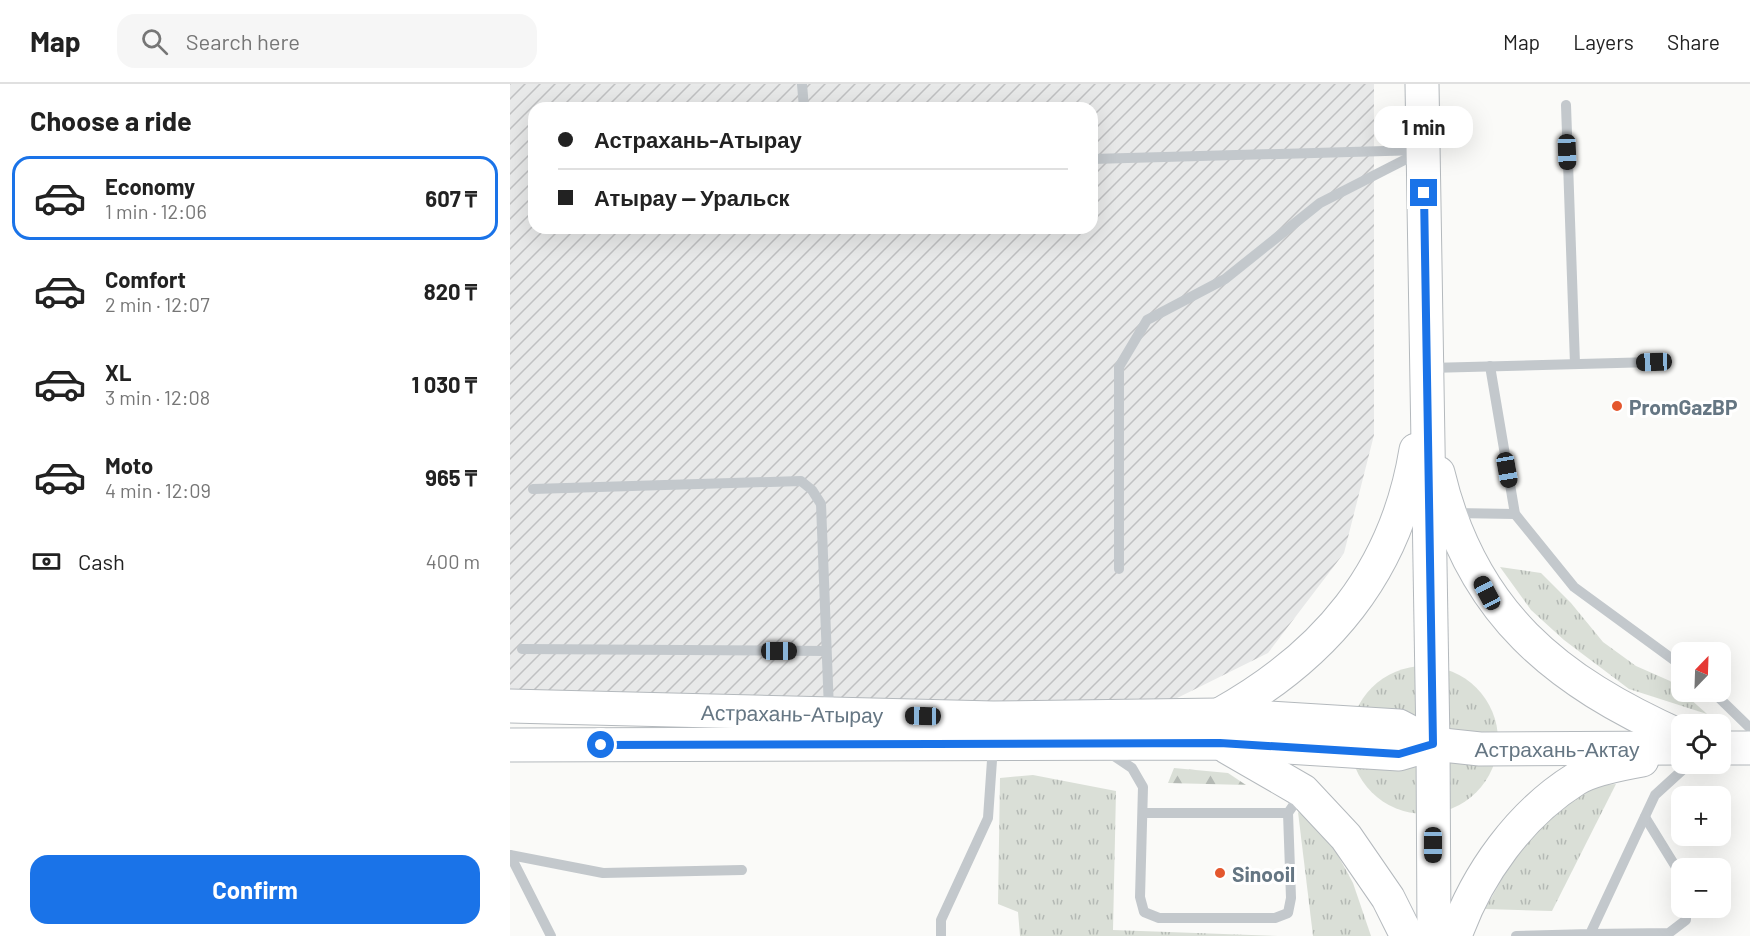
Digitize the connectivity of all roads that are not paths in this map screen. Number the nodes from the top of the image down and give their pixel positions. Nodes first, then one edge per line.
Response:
1 (802, 84) edge
2 (1422, 84) edge
3 (804, 102) edge
4 (1566, 105) dead end
5 (1424, 150) junction
6 (1098, 159) edge
7 (1654, 362) dead end
8 (1575, 364) junction
9 (1490, 366) junction
10 (1426, 380) junction
11 (533, 489) dead end
12 (1450, 513) junction
13 (1515, 514) junction
14 (1119, 569) dead end
15 (522, 649) dead end
16 (826, 651) junction
17 (1671, 658) edge
18 (1723, 702) edge
19 (510, 706) edge
20 (829, 714) junction
21 (1750, 728) edge
22 (1219, 729) junction
23 (1671, 732) edge
24 (993, 743) junction
25 (1095, 743) junction
26 (1433, 744) junction
27 (510, 745) edge
28 (1731, 748) edge
29 (1750, 748) edge
30 (1671, 750) edge
31 (1671, 753) edge
32 (1678, 774) edge
33 (1296, 802) junction
34 (1143, 813) junction
35 (1645, 817) junction
36 (510, 855) edge
37 (1671, 859) edge
38 (742, 870) dead end
39 (1686, 918) edge
40 (1590, 934) junction
41 (551, 936) edge
42 (941, 936) edge
43 (1407, 936) edge
44 (1434, 936) edge
45 (1455, 936) edge
46 (1516, 936) edge

1 - 3 lane
2 - 5 main road
4 - 8 lane
5 - 6 lane
5 - 10 main road
5 - 14 lane
7 - 8 lane
8 - 9 lane
9 - 10 lane
9 - 13 lane
10 - 12 main road
10 - 22 main road
10 - 26 main road
11 - 16 lane
12 - 13 lane
12 - 23 main road
13 - 17 lane
15 - 16 lane
16 - 20 lane
18 - 21 lane
19 - 20 main road, Астрахань-Атырау
20 - 22 main road, Астрахань-Атырау
22 - 25 main road, Астрахань-Атырау
22 - 26 main road
22 - 33 main road
24 - 25 main road, Астрахань-Атырау
24 - 27 main road, Астрахань-Атырау
24 - 42 lane
25 - 34 lane
26 - 30 main road, Астрахань-Актау
26 - 44 main road
28 - 29 main road
31 - 45 main road
32 - 35 lane
33 - 34 lane
33 - 34 lane
33 - 43 main road
35 - 37 lane
35 - 40 lane
36 - 38 lane
36 - 41 lane
39 - 40 lane
40 - 46 lane

